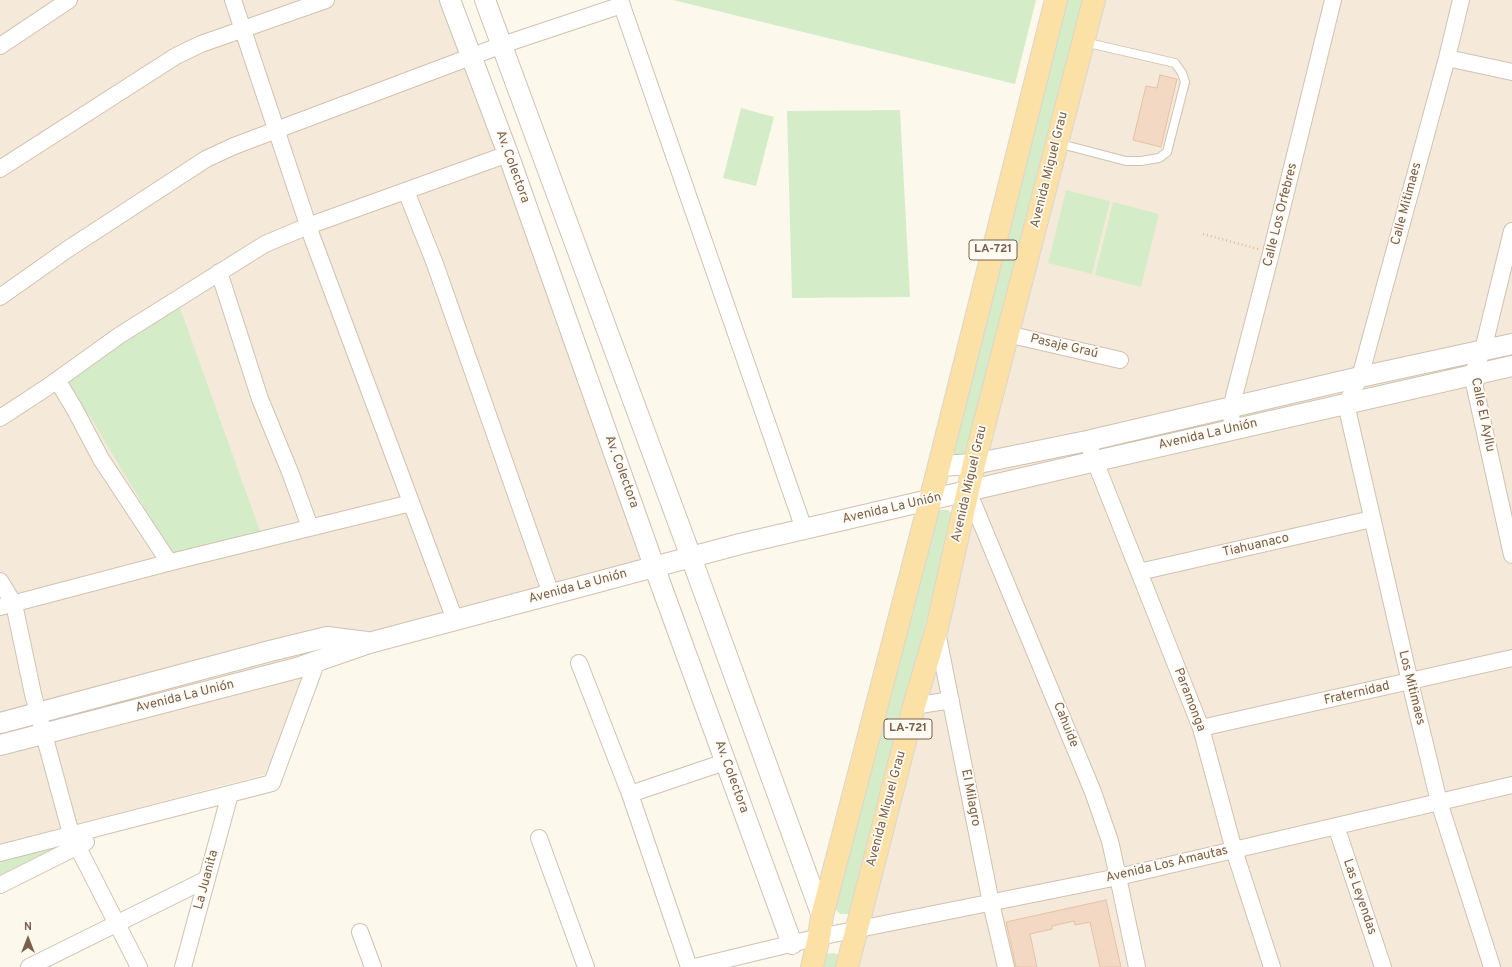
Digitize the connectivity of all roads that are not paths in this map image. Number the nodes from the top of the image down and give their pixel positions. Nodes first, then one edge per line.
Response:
1 (69, 0) edge
2 (233, 0) edge
3 (326, 0) edge
4 (450, 0) edge
5 (485, 0) edge
6 (1056, 0) edge
7 (1094, 0) edge
8 (1334, 0) edge
9 (1461, 0) edge
10 (621, 3) edge
11 (244, 28) junction
12 (1083, 42) junction
13 (502, 45) junction
14 (0, 46) edge
15 (471, 57) junction
16 (1447, 58) junction
17 (1512, 72) edge
18 (275, 130) junction
19 (1057, 143) junction
20 (508, 154) junction
21 (0, 170) edge
22 (406, 191) junction
23 (308, 226) junction
24 (1512, 231) edge
25 (219, 272) junction
26 (0, 297) edge
27 (1008, 334) junction
28 (1512, 344) edge
29 (1483, 350) junction
30 (1120, 360) dead end
31 (1512, 366) edge
32 (1472, 374) junction
33 (1360, 377) junction
34 (57, 380) junction
35 (1346, 404) junction
36 (1231, 408) junction
37 (0, 418) edge
38 (1232, 430) junction
39 (1087, 441) junction
40 (1096, 460) junction
41 (974, 464) junction
42 (939, 466) junction
43 (968, 491) junction
44 (931, 500) junction
45 (411, 503) junction
46 (1372, 519) junction
47 (310, 527) junction
48 (804, 529) junction
49 (1512, 555) edge
50 (691, 557) junction
51 (169, 562) junction
52 (654, 566) junction
53 (1139, 572) junction
54 (0, 581) edge
55 (551, 594) junction
56 (7, 606) edge
57 (455, 620) junction
58 (937, 628) junction
59 (369, 643) junction
60 (1512, 658) edge
61 (317, 661) junction
62 (579, 664) dead end
63 (1410, 682) junction
64 (951, 700) junction
65 (914, 706) junction
66 (38, 713) junction
67 (0, 723) edge
68 (1201, 728) junction
69 (43, 733) junction
70 (0, 745) edge
71 (725, 762) junction
72 (1512, 785) edge
73 (230, 794) junction
74 (630, 794) junction
75 (1440, 802) junction
76 (1336, 826) junction
77 (539, 838) dead end
78 (74, 840) junction
79 (1234, 850) junction
80 (0, 853) edge
81 (1118, 876) junction
82 (207, 879) junction
83 (0, 885) edge
84 (991, 903) junction
85 (117, 924) junction
86 (821, 927) junction
87 (856, 930) junction
88 (360, 932) dead end
89 (792, 944) junction
90 (29, 967) edge
91 (139, 967) edge
92 (183, 967) edge
93 (373, 967) edge
94 (586, 967) edge
95 (688, 967) edge
96 (695, 967) edge
97 (812, 967) edge
98 (847, 967) edge
99 (1006, 967) edge
100 (1137, 967) edge
101 (1272, 967) edge
102 (1383, 967) edge
103 (1492, 967) edge

1 - 14 street
2 - 11 street
3 - 11 street
4 - 15 street, Av. Colectora
5 - 13 street
6 - 42 main road, LA-721
7 - 12 main road, Avenida Miguel Grau / LA-721
8 - 36 street, Calle Los Orfebres
9 - 16 street, Calle Mitimaes
10 - 13 street
10 - 48 street
11 - 18 street
11 - 21 street
12 - 19 main road, Avenida Miguel Grau / LA-721
12 - 19 lane
13 - 15 street
13 - 50 street
15 - 18 street
15 - 20 street, Av. Colectora
16 - 17 street
16 - 33 street, Calle Mitimaes
18 - 23 street
18 - 26 street
19 - 27 main road, Avenida Miguel Grau / LA-721
20 - 22 street
20 - 52 street, Av. Colectora
22 - 23 street
22 - 55 street
23 - 25 street
23 - 45 street
24 - 29 street, Calle El Ayllu
25 - 34 street
25 - 47 street
27 - 30 street, Pasaje Graú
27 - 41 main road, Avenida Miguel Grau / LA-721
28 - 29 street, Avenida La Unión
29 - 32 street, Calle El Ayllu
29 - 33 street, Avenida La Unión
31 - 32 street, Avenida La Unión
32 - 35 street, Avenida La Unión
32 - 49 street, Calle El Ayllu
33 - 35 street, Calle Mitimaes
33 - 36 street, Avenida La Unión
34 - 37 street
34 - 51 street
35 - 38 street, Avenida La Unión
35 - 46 street, Los Mitimaes
36 - 38 street, Calle Los Orfebres
36 - 39 street, Avenida La Unión
38 - 40 street, Avenida La Unión
39 - 40 street, Paramonga
39 - 41 street, Avenida La Unión
40 - 43 street, Avenida La Unión
40 - 53 street, Paramonga
41 - 42 street, Avenida La Unión
41 - 43 main road, Avenida Miguel Grau / LA-721
42 - 44 main road, LA-721
43 - 44 street, Avenida La Unión
43 - 58 main road, Avenida Miguel Grau / LA-721
43 - 81 street, Cahuide
44 - 48 street, Avenida La Unión
44 - 86 main road, LA-721
45 - 47 street
45 - 57 street
46 - 53 street, Tiahuanaco
46 - 63 street, Los Mitimaes
47 - 51 street
48 - 50 street, Avenida La Unión
50 - 52 street, Avenida La Unión
50 - 86 street
51 - 56 street
52 - 55 street, Avenida La Unión
52 - 71 street, Av. Colectora
53 - 68 street, Paramonga
54 - 56 street
55 - 57 street, Avenida La Unión
56 - 66 street
57 - 59 street, Avenida La Unión
58 - 64 street, El Milagro
58 - 65 main road, Avenida Miguel Grau / LA-721
59 - 61 street, Avenida La Unión
59 - 66 street, Avenida La Unión
60 - 63 street, Fraternidad
61 - 69 street, Avenida La Unión
61 - 73 street
62 - 74 street
63 - 68 street, Fraternidad
63 - 75 street, Los Mitimaes
64 - 65 street
64 - 84 street, El Milagro
65 - 87 main road, Avenida Miguel Grau / LA-721
66 - 67 street, Avenida La Unión
66 - 69 street
68 - 79 street, Paramonga
69 - 70 street, Avenida La Unión
69 - 78 street
71 - 74 street
71 - 89 street, Av. Colectora
72 - 75 street, Avenida Los Amautas
73 - 78 street
73 - 82 street, La Juanita
74 - 95 street
75 - 76 street, Avenida Los Amautas
75 - 103 street, Los Mitimaes
76 - 79 street, Avenida Los Amautas
76 - 102 street, Las Leyendas
77 - 94 street
78 - 80 street
78 - 83 street
78 - 85 street
79 - 81 street, Avenida Los Amautas
79 - 101 street, Paramonga
81 - 84 street, Avenida Los Amautas
81 - 100 street, Cahuide
82 - 85 street
82 - 92 street, La Juanita
84 - 87 street, Avenida Los Amautas
84 - 99 street, El Milagro
85 - 90 street
85 - 91 street
86 - 87 street, Avenida Los Amautas
86 - 89 street, Avenida Los Amautas
86 - 97 main road, LA-721
87 - 98 main road, Avenida Miguel Grau / LA-721
88 - 93 street
89 - 96 street, Avenida Los Amautas

